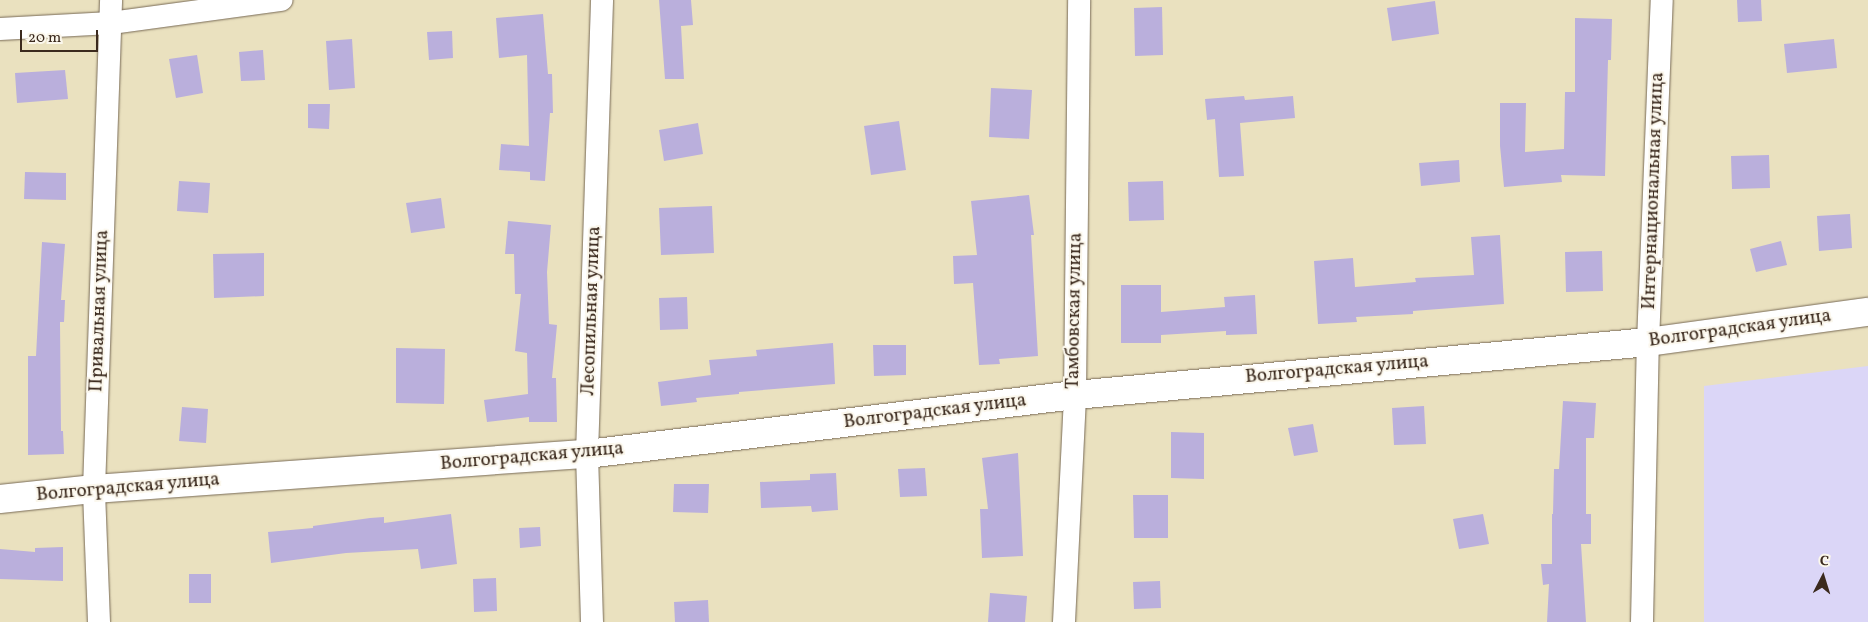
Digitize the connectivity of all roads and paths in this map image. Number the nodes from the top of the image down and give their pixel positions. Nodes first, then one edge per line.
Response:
1 (111, 0) edge
2 (281, 0) edge
3 (602, 0) edge
4 (1079, 0) edge
5 (1662, 0) edge
6 (111, 23) junction
7 (0, 29) edge
8 (1868, 312) edge
9 (1648, 342) junction
10 (1075, 394) junction
11 (587, 454) junction
12 (94, 490) junction
13 (0, 499) edge
14 (99, 622) edge
15 (592, 622) edge
16 (1064, 622) edge
17 (1642, 622) edge

1 - 6 street, Привальная улица
2 - 6 street
3 - 11 street, Лесопильная улица
4 - 10 street, Тамбовская улица
5 - 9 street, Интернациональная улица
6 - 7 street
6 - 12 street, Привальная улица
8 - 9 street, Волгоградская улица
9 - 10 street, Волгоградская улица
9 - 17 street, Интернациональная улица
10 - 11 street, Волгоградская улица
10 - 16 street, Тамбовская улица
11 - 12 street, Волгоградская улица
11 - 15 street, Лесопильная улица
12 - 13 street, Волгоградская улица
12 - 14 street, Привальная улица

